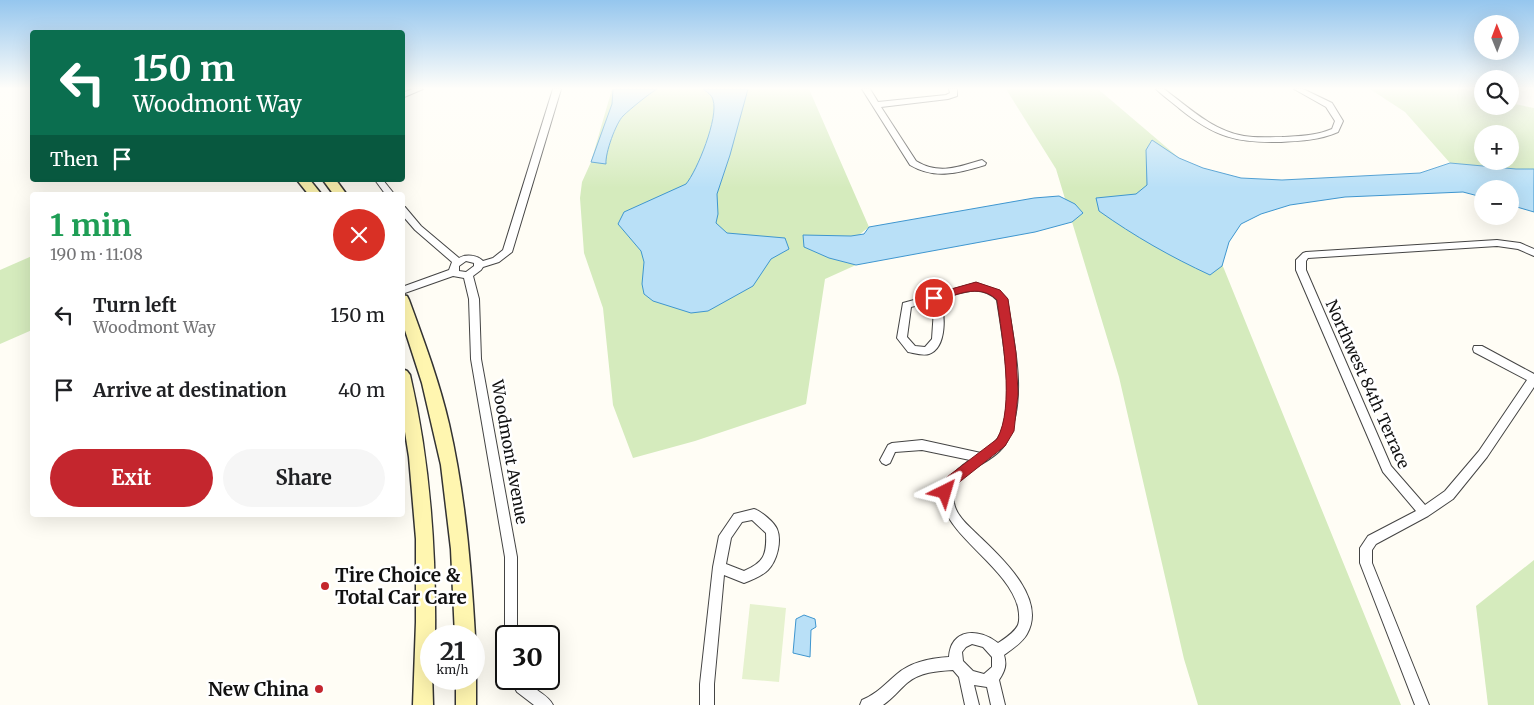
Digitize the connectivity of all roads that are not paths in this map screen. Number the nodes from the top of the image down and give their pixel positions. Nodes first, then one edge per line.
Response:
1 (547, 122) edge
2 (887, 122) edge
3 (1204, 122) edge
4 (1339, 122) edge
5 (982, 163) dead end
6 (306, 182) edge
7 (331, 182) edge
8 (381, 182) edge
9 (314, 192) edge
10 (339, 192) edge
11 (389, 192) edge
12 (405, 213) edge
13 (1534, 253) edge
14 (457, 261) junction
15 (479, 265) junction
16 (454, 272) junction
17 (468, 275) junction
18 (405, 290) edge
19 (934, 298) junction
20 (405, 308) edge
21 (1478, 349) dead end
22 (1534, 379) edge
23 (405, 390) edge
24 (980, 458) junction
25 (886, 460) dead end
26 (1424, 512) junction
27 (719, 567) junction
28 (465, 625) edge
29 (512, 625) edge
30 (996, 652) junction
31 (956, 663) junction
32 (965, 675) junction
33 (992, 678) junction
34 (466, 690) edge
35 (525, 690) edge
36 (423, 705) edge
37 (466, 705) edge
38 (546, 705) edge
39 (707, 705) edge
40 (867, 705) edge
41 (972, 705) edge
42 (998, 705) edge
43 (1422, 705) edge

1 - 15 street
2 - 5 street
3 - 4 street
6 - 9 main road
7 - 10 main road
8 - 11 street
12 - 14 street
13 - 26 street, Northwest 84th Terrace
14 - 15 street
14 - 16 street
15 - 17 street
16 - 17 street
16 - 18 street
17 - 29 street, Woodmont Avenue
19 - 19 street
19 - 24 street
20 - 28 main road
21 - 22 street
22 - 26 street
23 - 36 main road
24 - 25 street
24 - 30 street
26 - 43 street
27 - 27 street
27 - 39 street
30 - 31 street
30 - 33 street
31 - 32 street
31 - 40 street
32 - 33 street
32 - 41 street
33 - 42 street
34 - 37 main road
35 - 38 street

